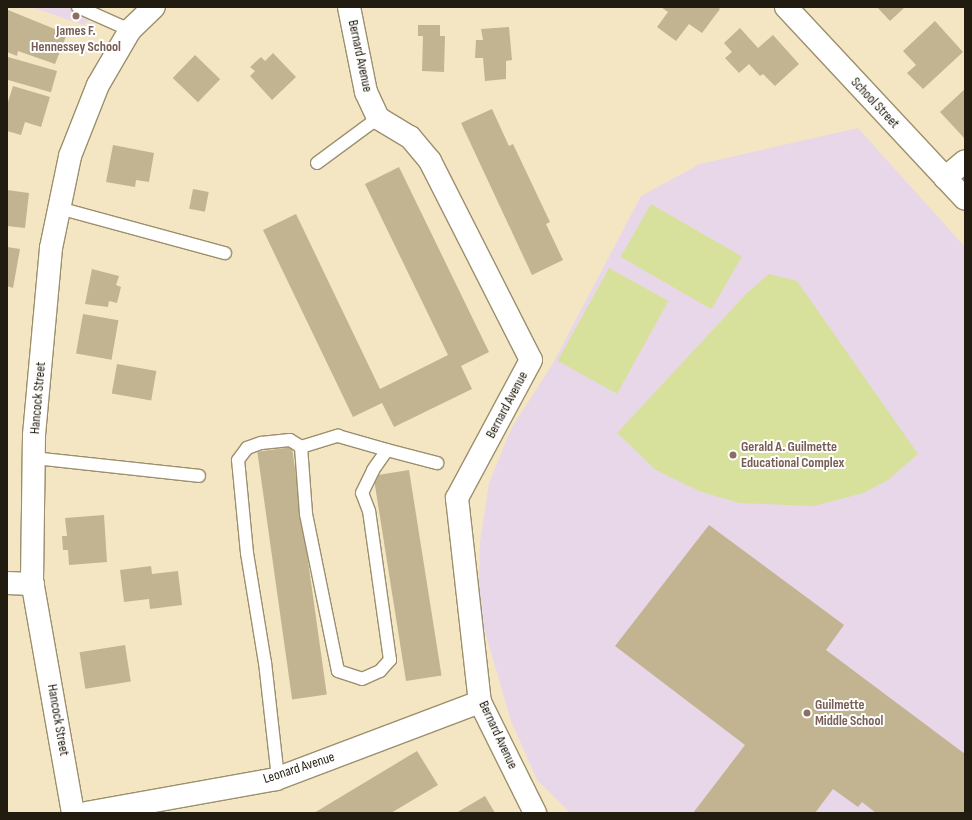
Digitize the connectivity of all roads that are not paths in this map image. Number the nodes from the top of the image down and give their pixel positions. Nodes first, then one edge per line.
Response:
1 (78, 7) edge
2 (154, 7) edge
3 (349, 7) edge
4 (786, 7) edge
5 (130, 30) junction
6 (378, 118) junction
7 (965, 161) edge
8 (317, 163) dead end
9 (945, 178) junction
10 (965, 199) edge
11 (59, 208) junction
12 (225, 253) dead end
13 (301, 447) junction
14 (387, 450) junction
15 (34, 458) junction
16 (437, 463) dead end
17 (199, 476) dead end
18 (7, 583) edge
19 (32, 584) junction
20 (480, 702) junction
21 (278, 778) junction
22 (73, 813) edge
23 (88, 813) edge
24 (535, 813) edge

1 - 5 lane
2 - 5 street, Hancock Street
3 - 6 street, Bernard Avenue
4 - 9 street, School Street
5 - 11 street, Hancock Street
6 - 8 lane
6 - 20 street, Bernard Avenue
7 - 9 street
9 - 10 street, School Street
11 - 12 lane
11 - 15 street, Hancock Street
13 - 14 lane
13 - 14 lane
13 - 21 lane
14 - 16 lane
15 - 17 lane
15 - 19 street, Hancock Street
18 - 19 street
19 - 22 street, Hancock Street
20 - 21 street, Leonard Avenue
20 - 24 street, Bernard Avenue
21 - 23 street, Leonard Avenue

